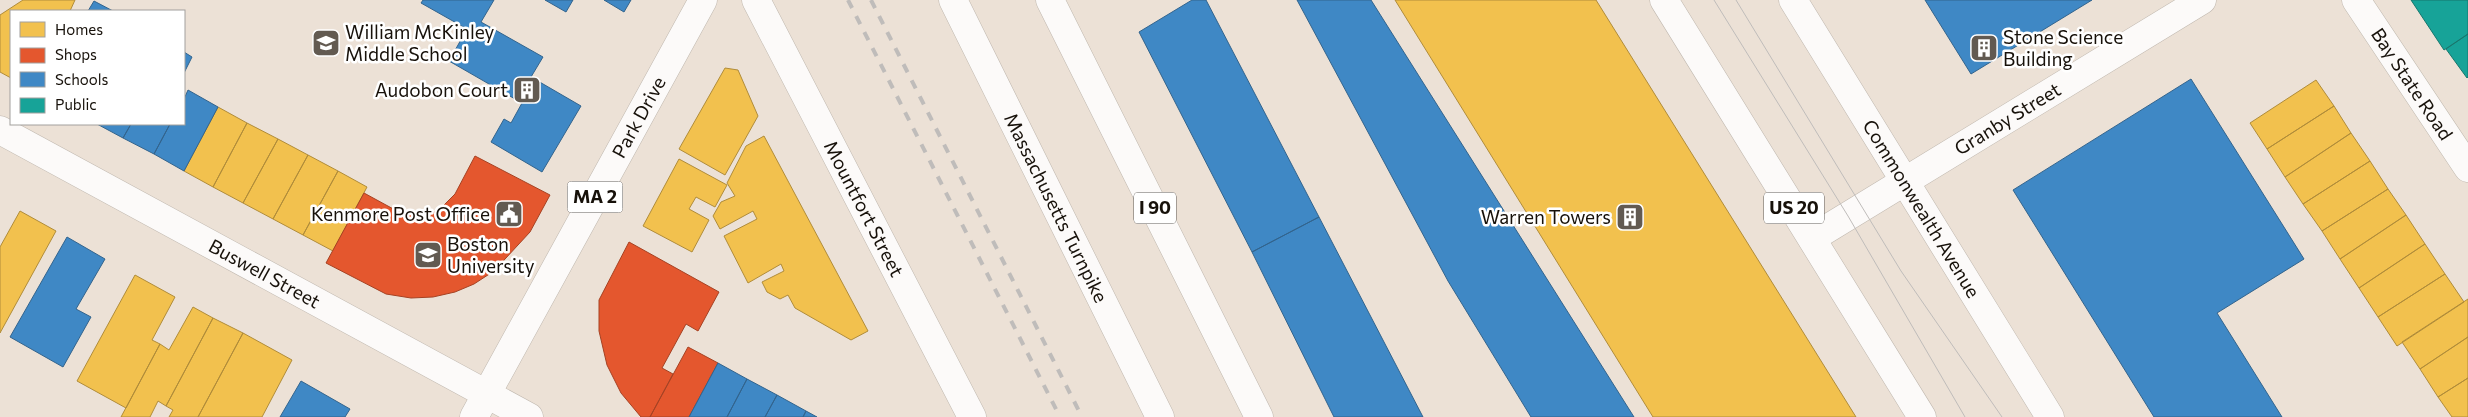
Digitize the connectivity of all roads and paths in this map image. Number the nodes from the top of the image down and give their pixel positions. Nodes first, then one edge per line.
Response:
1 (703, 0) edge
2 (756, 0) edge
3 (953, 0) edge
4 (1050, 0) edge
5 (1664, 0) edge
6 (1793, 0) edge
7 (2202, 0) edge
8 (2356, 0) edge
9 (0, 130) edge
10 (2468, 168) edge
11 (1904, 182) junction
12 (1812, 238) junction
13 (487, 394) junction
14 (474, 417) edge
15 (529, 417) edge
16 (972, 417) edge
17 (1160, 417) edge
18 (1259, 417) edge
19 (1922, 417) edge
20 (2050, 417) edge

1 - 13 main road, Park Drive / MA 2
2 - 16 main road, Mountfort Street
3 - 17 main road, Massachusetts Turnpike
4 - 18 main road, I 90
5 - 12 main road, US 20
6 - 11 main road, Commonwealth Avenue
7 - 11 main road, Granby Street
8 - 10 main road, Bay State Road
9 - 13 main road, Buswell Street
11 - 12 main road, Granby Street
11 - 20 main road, Commonwealth Avenue
12 - 19 main road, US 20
13 - 14 main road, Park Drive / MA 2
13 - 15 main road, Buswell Street

